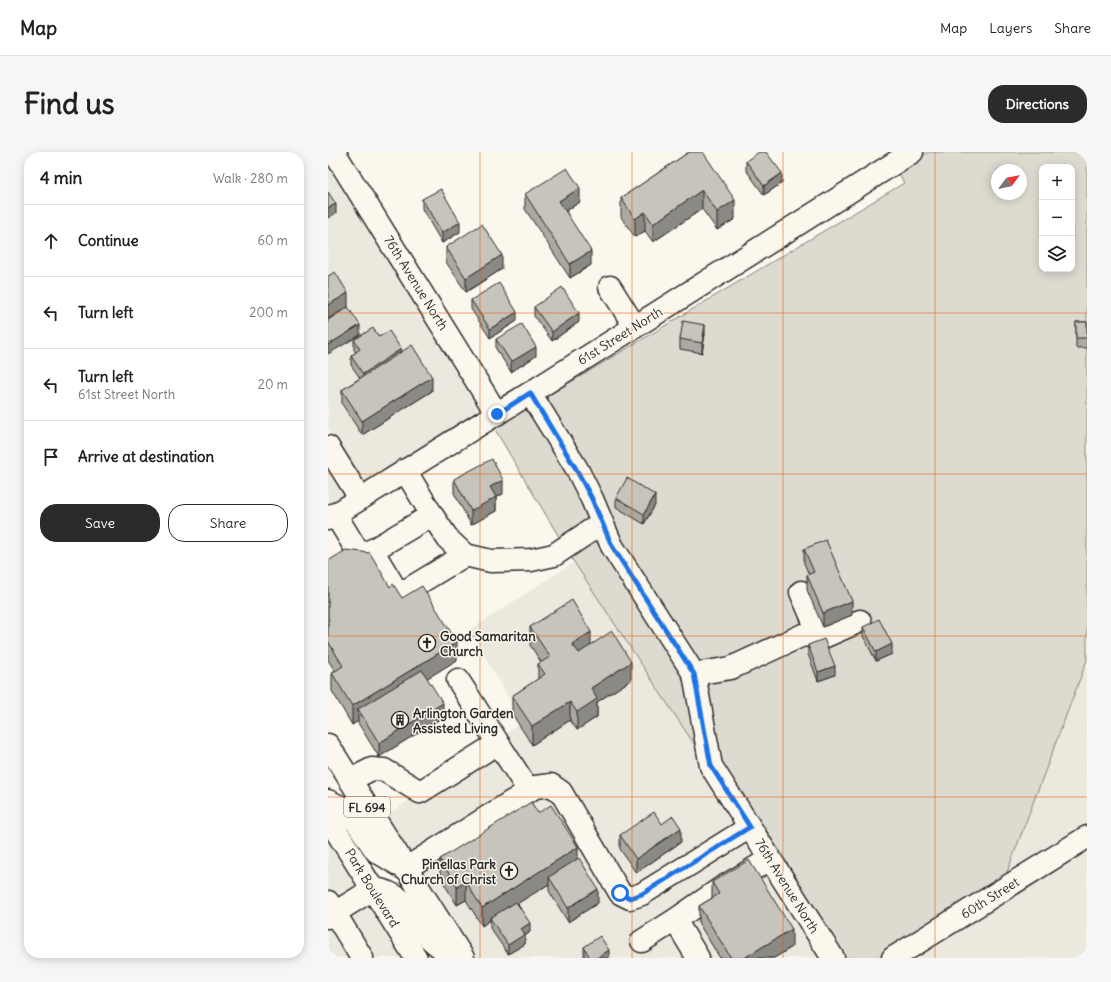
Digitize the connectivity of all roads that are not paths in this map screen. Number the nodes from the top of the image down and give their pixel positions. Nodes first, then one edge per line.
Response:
1 (334, 152) edge
2 (912, 152) edge
3 (883, 160) edge
4 (610, 287) dead end
5 (635, 327) junction
6 (530, 393) junction
7 (497, 414) junction
8 (328, 447) edge
9 (405, 470) junction
10 (360, 498) junction
11 (432, 514) junction
12 (332, 516) edge
13 (602, 523) junction
14 (372, 550) junction
15 (465, 555) junction
16 (801, 592) dead end
17 (860, 621) dead end
18 (821, 638) junction
19 (694, 674) junction
20 (458, 680) dead end
21 (498, 742) junction
22 (328, 745) edge
23 (350, 780) junction
24 (532, 789) junction
25 (328, 801) edge
26 (328, 818) edge
27 (752, 831) junction
28 (1087, 837) edge
29 (770, 859) junction
30 (405, 869) junction
31 (373, 889) junction
32 (330, 911) edge
33 (675, 920) junction
34 (642, 941) dead end
35 (362, 958) edge
36 (416, 958) edge
37 (458, 958) edge
38 (463, 958) edge
39 (698, 958) edge
40 (833, 958) edge
41 (894, 958) edge

1 - 7 street, 76th Avenue North
2 - 3 street, 61st Street North
3 - 5 street, 61st Street North
4 - 5 street
5 - 6 street, 61st Street North
6 - 7 street, 61st Street North
6 - 13 street
7 - 9 street, 61st Street North
8 - 10 street
9 - 10 street, 61st Street North
9 - 11 street
10 - 12 street, 61st Street North
11 - 14 street
11 - 15 street
12 - 14 street
13 - 15 street
13 - 19 street
14 - 15 street
16 - 18 street
17 - 18 street
18 - 19 street
19 - 27 street, 76th Avenue North
20 - 21 street
21 - 23 street
21 - 24 street
22 - 23 street, FL 694
23 - 30 street, FL 694
24 - 27 street
24 - 30 street
25 - 30 street
26 - 31 street, Park Boulevard / FL 694
27 - 29 street, 76th Avenue North
28 - 41 street, 60th Street
29 - 33 street
29 - 40 street, 76th Avenue North
30 - 38 street, FL 694
31 - 32 street
31 - 36 street, Park Boulevard / FL 694
31 - 37 street
32 - 35 street
33 - 34 street
33 - 39 street

